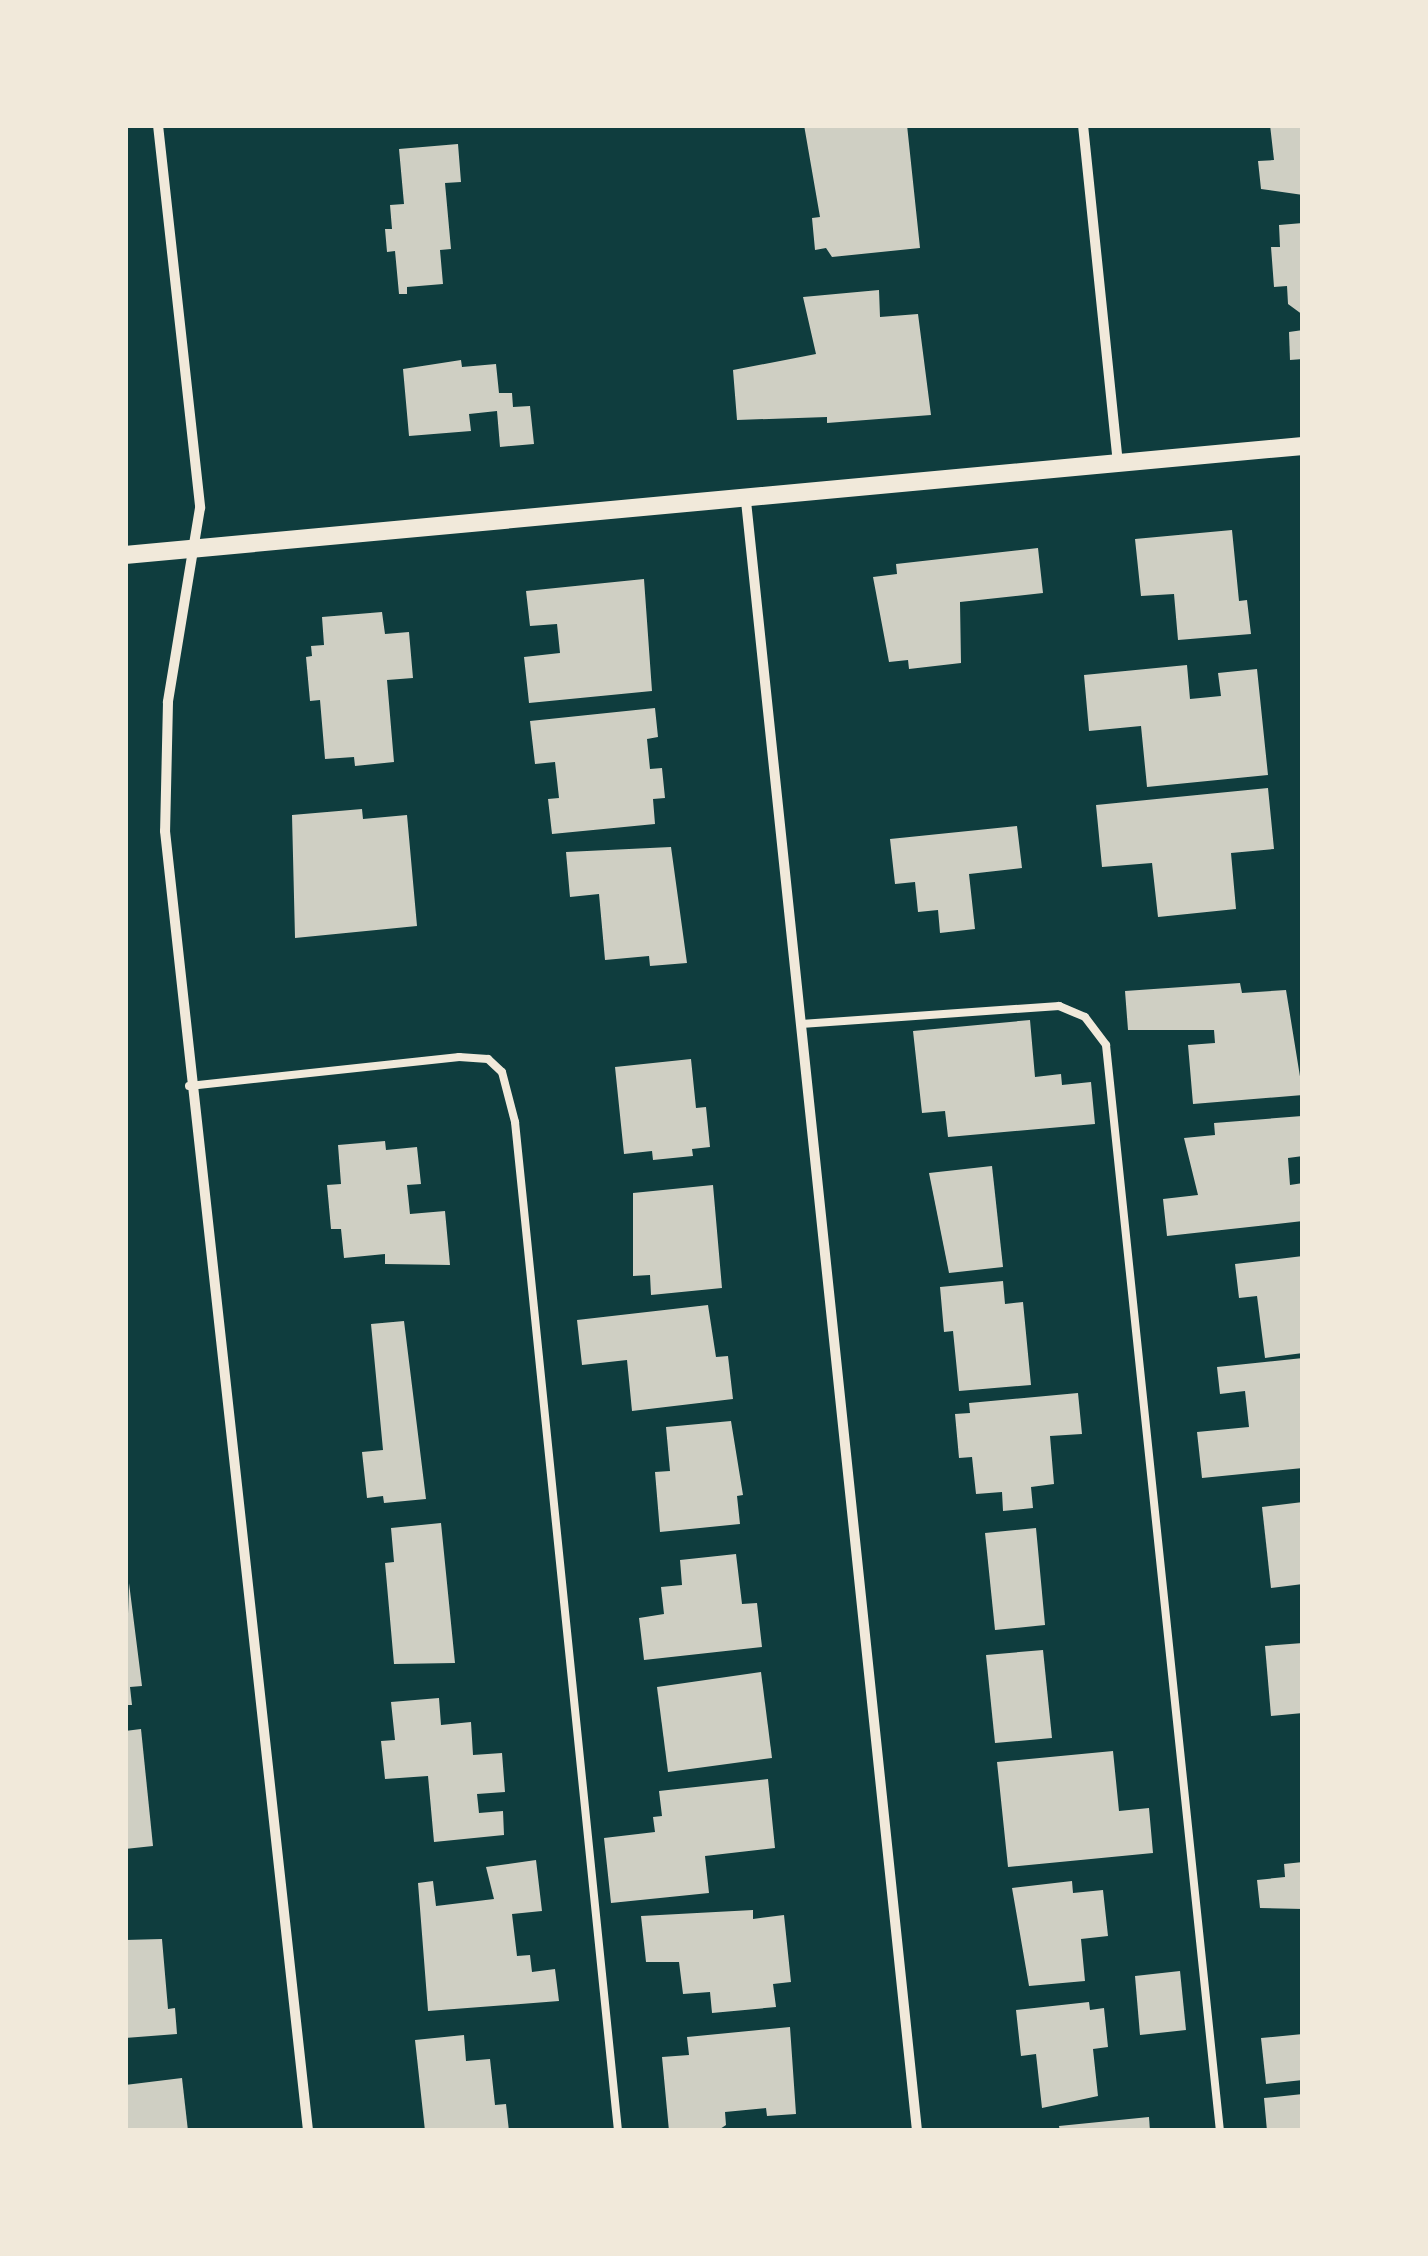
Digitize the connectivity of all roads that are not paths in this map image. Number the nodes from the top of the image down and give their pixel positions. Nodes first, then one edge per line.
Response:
1 (158, 125) edge
2 (1083, 125) edge
3 (1303, 446) edge
4 (1118, 464) junction
5 (746, 500) junction
6 (190, 549) junction
7 (125, 555) edge
8 (802, 1024) junction
9 (189, 1086) junction
10 (308, 2131) edge
11 (618, 2131) edge
12 (917, 2131) edge
13 (1220, 2131) edge

1 - 6 street
2 - 4 street
3 - 4 street
4 - 5 street
5 - 6 street
5 - 8 street
6 - 7 street
6 - 9 street
8 - 12 street
8 - 13 lane
9 - 10 street
9 - 11 lane

